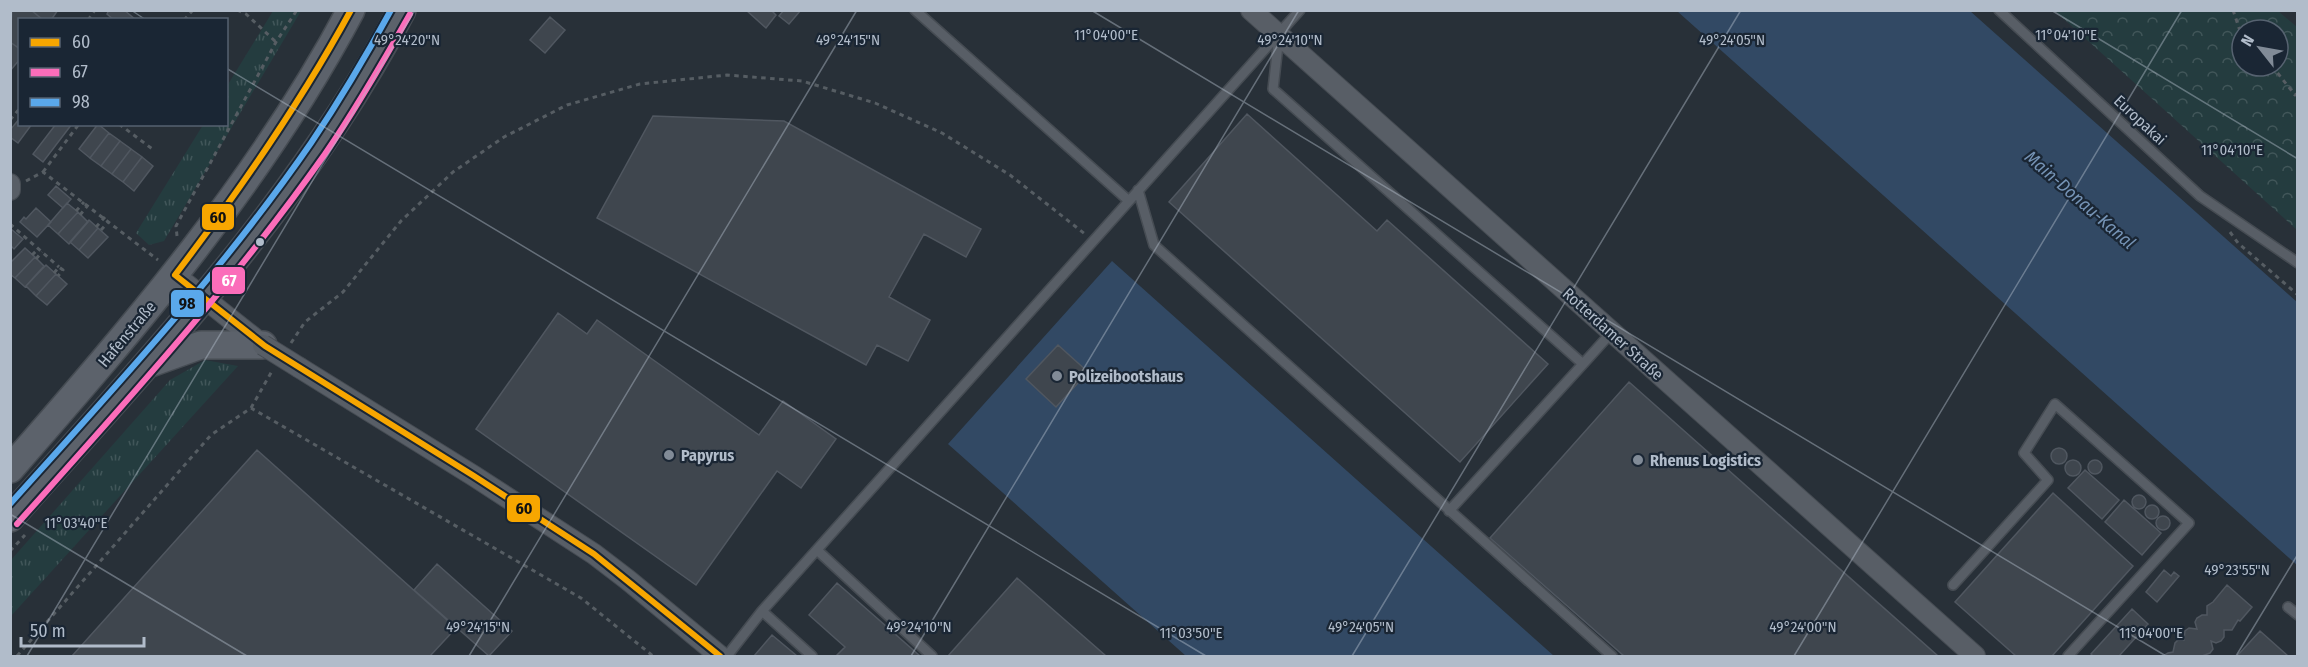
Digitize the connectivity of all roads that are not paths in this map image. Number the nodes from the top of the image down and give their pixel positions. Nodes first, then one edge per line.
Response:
1 (351, 10) edge
2 (402, 10) edge
3 (915, 10) edge
4 (1251, 10) edge
5 (1300, 10) edge
6 (2001, 11) edge
7 (1279, 34) junction
8 (10, 184) edge
9 (11, 189) edge
10 (1138, 190) junction
11 (1129, 201) junction
12 (2298, 263) edge
13 (165, 272) junction
14 (204, 298) junction
15 (1611, 333) junction
16 (274, 348) junction
17 (1583, 364) junction
18 (144, 366) junction
19 (10, 469) edge
20 (1449, 511) junction
21 (10, 518) edge
22 (817, 550) junction
23 (1953, 585) dead end
24 (2288, 607) dead end
25 (762, 611) junction
26 (2298, 615) edge
27 (720, 657) edge
28 (727, 657) edge
29 (812, 657) edge
30 (932, 657) edge
31 (1612, 657) edge
32 (1975, 657) edge
33 (2068, 657) edge

1 - 13 main road, Hafenstraße
2 - 14 main road, Hafenstraße
3 - 11 lane
4 - 7 street, Rotterdamer Straße
5 - 7 lane
6 - 12 lane, Europakai
7 - 10 lane
7 - 15 street, Rotterdamer Straße
7 - 17 lane
8 - 9 street
10 - 11 lane
10 - 20 lane
11 - 22 lane
13 - 14 street
13 - 19 main road, Hafenstraße
14 - 16 street
14 - 18 main road, Hafenstraße
15 - 17 lane
15 - 32 street, Rotterdamer Straße
16 - 18 main road
16 - 27 street, bridge
17 - 20 lane
18 - 21 main road, Hafenstraße
20 - 31 lane
22 - 25 lane
22 - 30 lane
23 - 33 lane
24 - 26 lane
25 - 28 lane
25 - 29 lane

